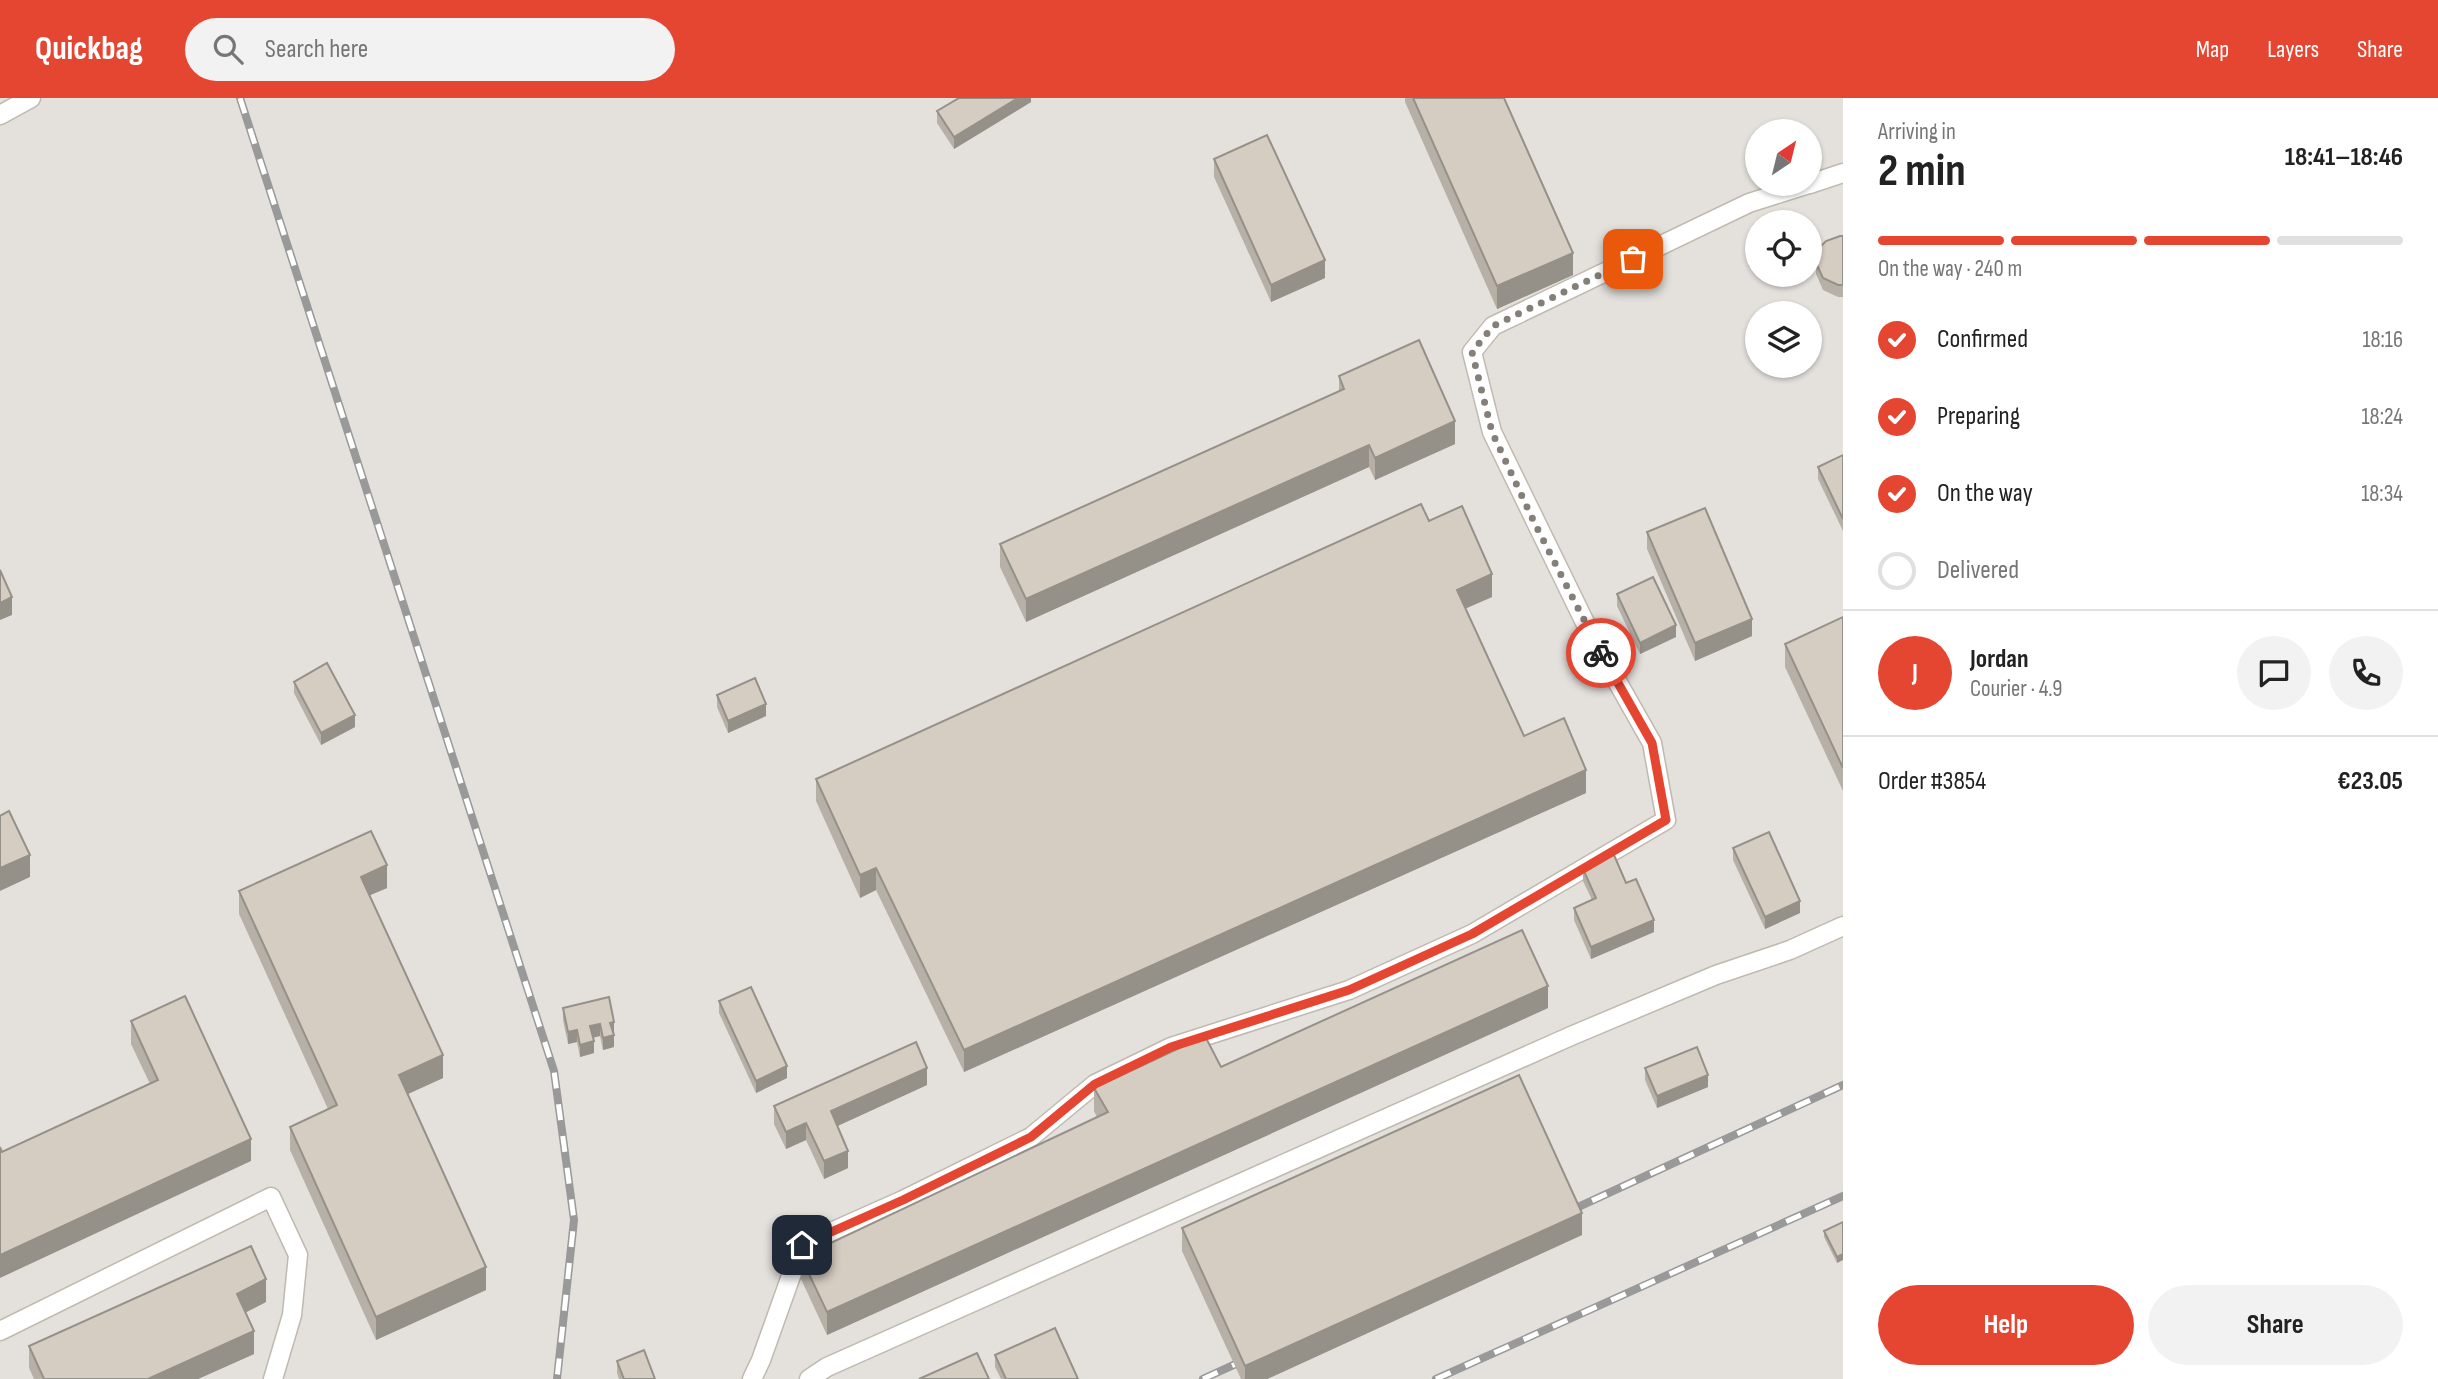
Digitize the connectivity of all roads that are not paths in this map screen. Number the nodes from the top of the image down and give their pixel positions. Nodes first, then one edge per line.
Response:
1 (31, 98) edge
2 (0, 115) edge
3 (1843, 173) edge
4 (1822, 180) edge
5 (1771, 196) edge
6 (1843, 926) edge
7 (0, 1331) edge
8 (273, 1379) edge
9 (752, 1379) edge
10 (809, 1379) edge

1 - 2 lane
3 - 4 lane
5 - 9 lane
6 - 10 lane
7 - 8 lane

